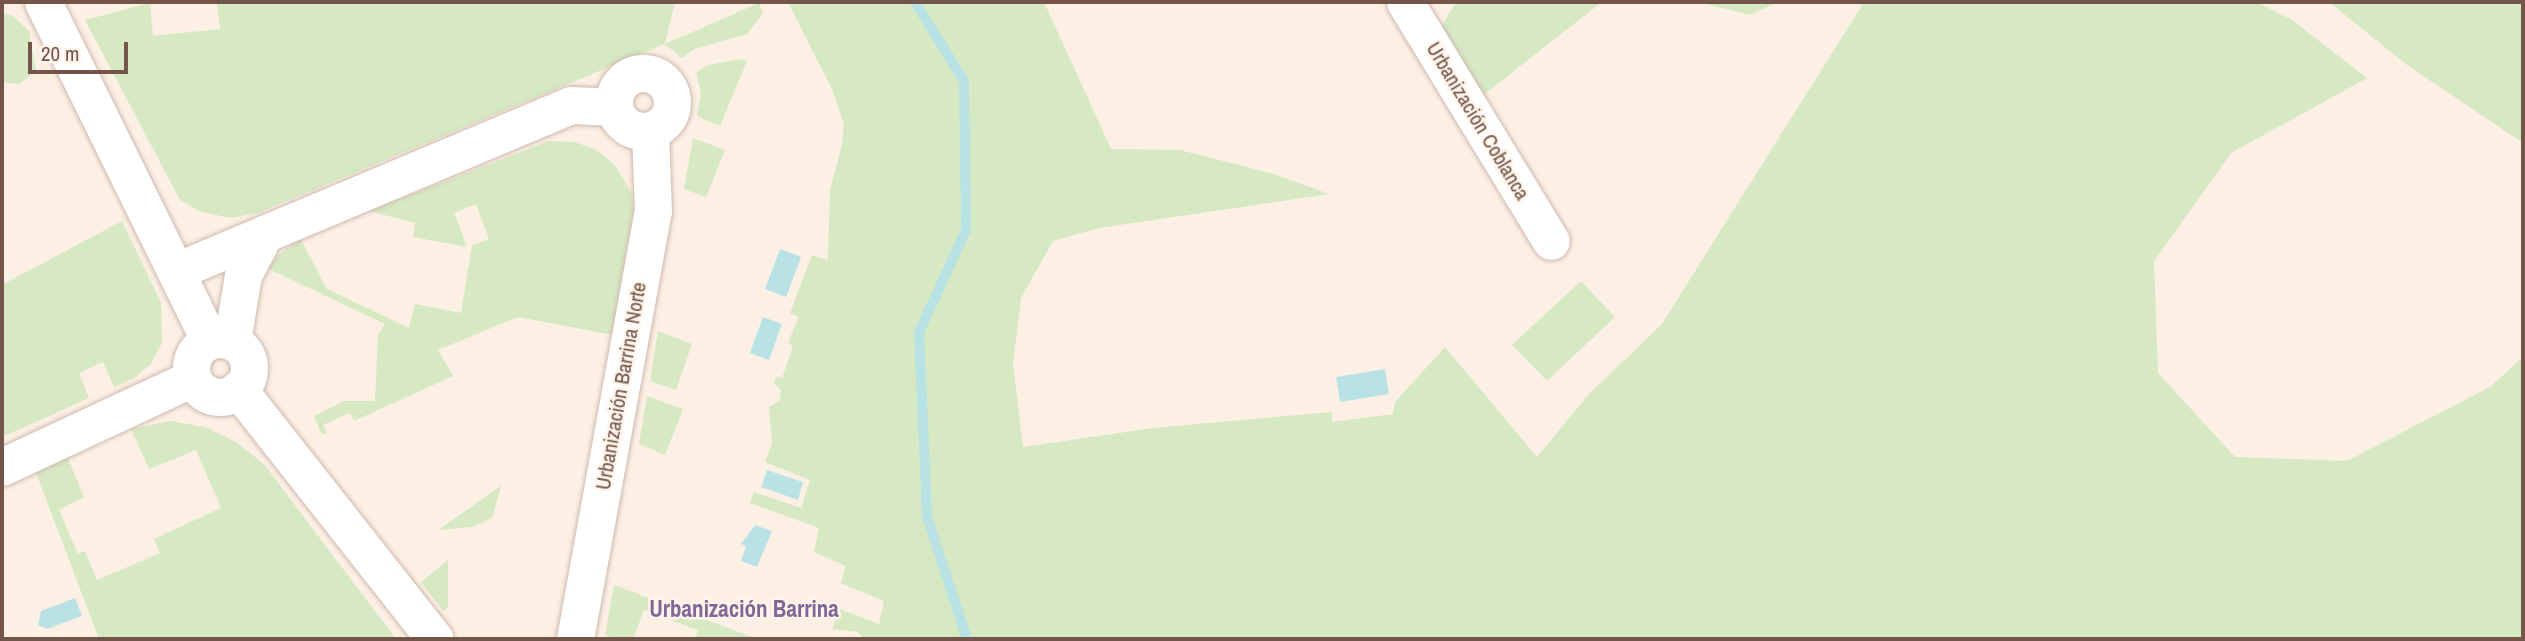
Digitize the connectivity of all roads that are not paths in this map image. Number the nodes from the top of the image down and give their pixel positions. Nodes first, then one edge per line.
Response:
1 (34, 2) edge
2 (43, 2) edge
3 (1405, 2) edge
4 (614, 107) junction
5 (650, 132) junction
6 (265, 233) junction
7 (1551, 241) dead end
8 (176, 271) junction
9 (220, 341) junction
10 (191, 379) junction
11 (238, 389) junction
12 (2, 467) edge
13 (435, 639) edge
14 (575, 639) edge

1 - 2 street
2 - 8 street
3 - 7 street, Urbanización Coblanca
4 - 5 street
4 - 5 street
4 - 6 street
5 - 14 street, Urbanización Barrina Norte
6 - 8 street
6 - 9 street
8 - 9 street
9 - 10 street
9 - 11 street
10 - 11 street
10 - 12 street
11 - 13 street

